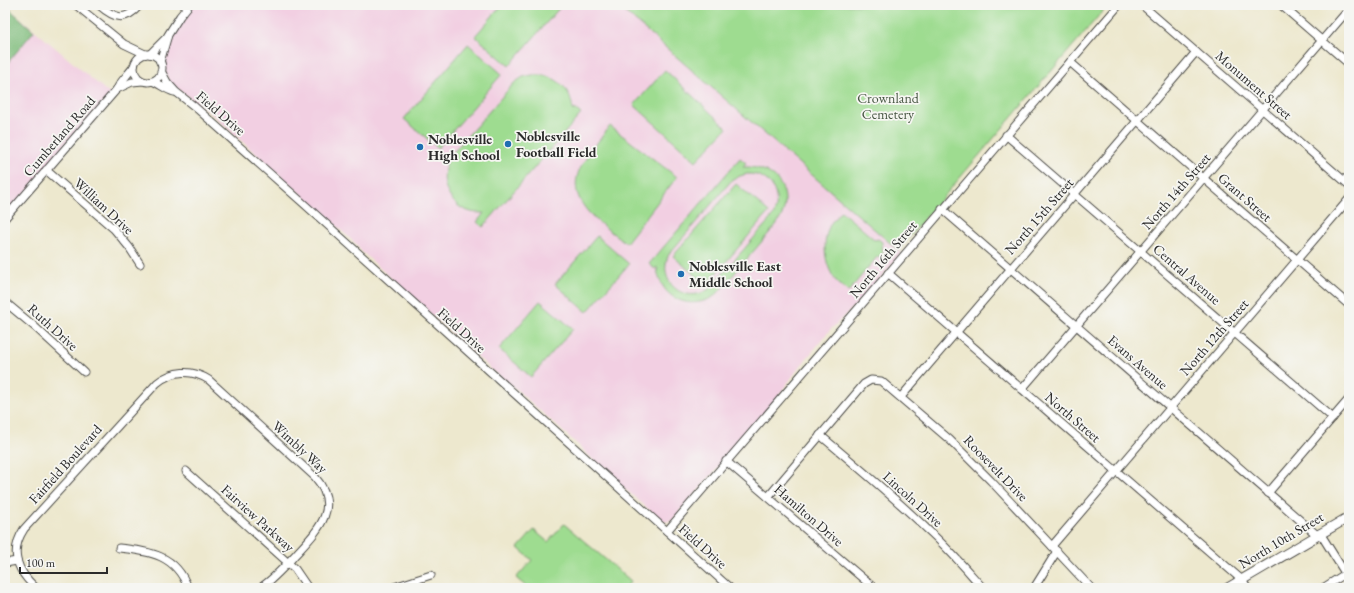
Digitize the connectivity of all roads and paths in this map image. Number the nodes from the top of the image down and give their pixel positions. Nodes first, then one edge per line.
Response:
1 (76, 5) edge
2 (99, 5) edge
3 (140, 5) edge
4 (189, 5) edge
5 (1119, 5) edge
6 (1142, 5) edge
7 (1281, 5) edge
8 (1349, 9) edge
9 (168, 35) junction
10 (1322, 40) junction
11 (124, 44) junction
12 (1196, 52) junction
13 (148, 54) junction
14 (160, 62) junction
15 (1070, 62) junction
16 (134, 64) junction
17 (1349, 64) edge
18 (161, 71) junction
19 (143, 81) junction
20 (152, 81) junction
21 (117, 89) junction
22 (176, 92) junction
23 (1262, 110) junction
24 (1138, 121) junction
25 (1006, 135) junction
26 (46, 170) junction
27 (1203, 178) junction
28 (1349, 185) edge
29 (1075, 194) junction
30 (1349, 199) edge
31 (942, 209) junction
32 (5, 218) edge
33 (1140, 251) junction
34 (1297, 260) junction
35 (140, 264) dead end
36 (1011, 269) junction
37 (888, 273) junction
38 (5, 302) edge
39 (1349, 305) edge
40 (1076, 326) junction
41 (956, 332) junction
42 (1235, 332) junction
43 (84, 372) dead end
44 (175, 373) joint
45 (1022, 389) junction
46 (901, 397) junction
47 (1349, 399) edge
48 (1170, 408) junction
49 (1333, 418) junction
50 (820, 435) junction
51 (726, 461) junction
52 (1116, 471) junction
53 (186, 472) dead end
54 (1268, 493) junction
55 (768, 497) junction
56 (1349, 517) edge
57 (667, 531) junction
58 (1318, 534) junction
59 (119, 548) dead end
60 (1054, 549) junction
61 (17, 561) junction
62 (5, 563) edge
63 (288, 563) junction
64 (1347, 572) edge
65 (431, 575) dead end
66 (1242, 580) junction
67 (36, 588) edge
68 (188, 588) edge
69 (260, 588) edge
70 (308, 588) edge
71 (391, 588) edge
72 (730, 588) edge
73 (874, 588) edge
74 (983, 588) edge
75 (1034, 588) edge
76 (1091, 588) edge
77 (1228, 588) edge
78 (1247, 588) edge
79 (1323, 588) edge

1 - 11 street
2 - 3 street
4 - 9 street
5 - 15 street, North 16th Street
6 - 12 street, Monument Street
7 - 10 street
8 - 10 street, North 14th Street
9 - 13 street
9 - 14 street
10 - 17 street
10 - 23 street, North 14th Street
11 - 13 street
11 - 16 street
12 - 23 street, Monument Street
12 - 24 street, North 15th Street
13 - 14 street
13 - 16 street
14 - 18 street
15 - 24 street, Grant Street
15 - 25 street, North 16th Street
16 - 19 street
16 - 21 street, Cumberland Road
18 - 20 street
18 - 22 street
19 - 20 street
19 - 21 street, Cumberland Road
20 - 22 street
21 - 26 street, Cumberland Road
22 - 57 street, Field Drive
23 - 27 street, North 14th Street
23 - 28 street, Monument Street
24 - 27 street, Grant Street
24 - 29 street, North 15th Street
25 - 29 street, Central Avenue
25 - 31 street, North 16th Street
26 - 32 street, Cumberland Road
26 - 35 street, William Drive
27 - 33 street, North 14th Street
27 - 34 street, Grant Street
29 - 33 street, Central Avenue
29 - 36 street, North 15th Street
30 - 34 street, North 12th Street
31 - 36 street, Evans Avenue
31 - 37 street, North 16th Street
33 - 40 street, North 14th Street
33 - 42 street, Central Avenue
34 - 39 street, Grant Street
34 - 42 street, North 12th Street
36 - 40 street, Evans Avenue
36 - 41 street, North 15th Street
37 - 41 street, North Street
37 - 51 street, North 16th Street
38 - 43 street, Ruth Drive
40 - 45 street, North 14th Street
40 - 48 street, Evans Avenue
41 - 45 street, North Street
41 - 46 street, North 15th Street
42 - 48 street, North 12th Street
42 - 49 street, Central Avenue
44 - 61 street, Fairfield Boulevard
44 - 63 street, Wimbly Way
45 - 52 street, North Street
46 - 50 street, Roosevelt Drive
46 - 60 street, Roosevelt Drive
47 - 49 street
48 - 52 street, North 12th Street
48 - 54 street, Evans Avenue
49 - 54 street
50 - 55 street
50 - 74 street, Lincoln Drive
51 - 55 street, Hamilton Drive
51 - 57 street, North 16th Street
52 - 60 street, North 12th Street
52 - 66 street, North Street
53 - 63 street, Fairview Parkway
54 - 58 street, Evans Avenue
55 - 73 street, Hamilton Drive
56 - 58 main road, North 10th Street
57 - 72 street, Field Drive
58 - 64 street, Evans Avenue
58 - 66 main road, North 10th Street
59 - 68 street
60 - 75 street, North 12th Street
60 - 76 street, Roosevelt Drive
61 - 62 street
61 - 67 street
63 - 69 street, Wimbly Way
63 - 70 street, Fairview Parkway
64 - 79 street
65 - 71 street
66 - 77 main road, North 10th Street
66 - 78 street, North Street

